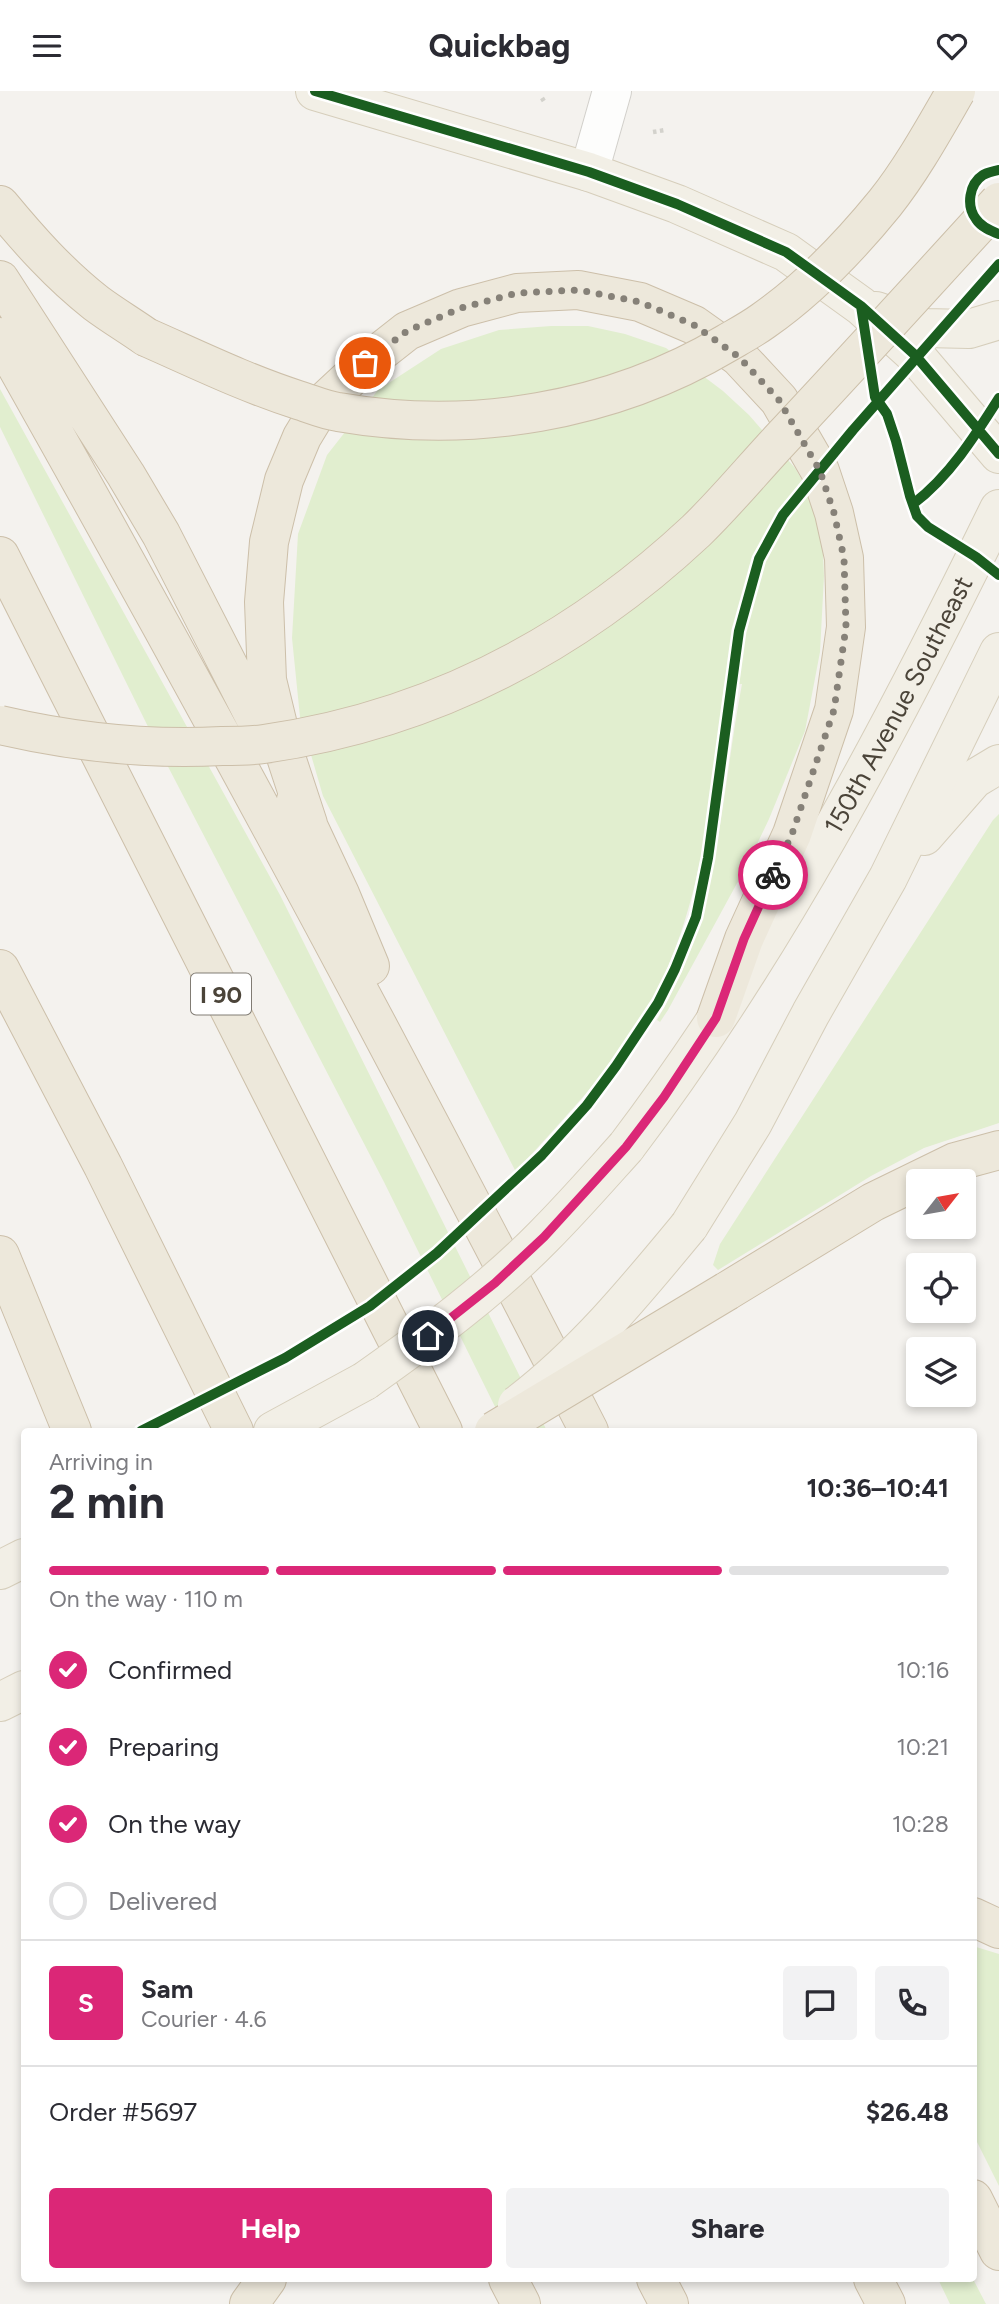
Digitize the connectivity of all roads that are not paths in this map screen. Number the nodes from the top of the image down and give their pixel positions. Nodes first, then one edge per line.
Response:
1 (315, 91) edge
2 (612, 91) edge
3 (956, 91) edge
4 (352, 97) edge
5 (589, 172) junction
6 (999, 202) edge
7 (0, 205) edge
8 (0, 280) edge
9 (861, 306) junction
10 (999, 320) edge
11 (0, 337) edge
12 (999, 454) edge
13 (999, 509) edge
14 (0, 556) edge
15 (999, 652) edge
16 (0, 725) edge
17 (999, 764) edge
18 (308, 824) junction
19 (888, 878) junction
20 (0, 944) edge
21 (0, 969) edge
22 (716, 1018) junction
23 (999, 1150) edge
24 (451, 1162) junction
25 (103, 1166) junction
26 (0, 1255) edge
27 (0, 1306) edge
28 (69, 1428) edge
29 (70, 1428) edge
30 (233, 1428) edge
31 (279, 1428) edge
32 (441, 1428) edge
33 (485, 1428) edge
34 (499, 1428) edge
35 (587, 1428) edge
36 (21, 1560) edge
37 (0, 1570) edge
38 (21, 1692) edge
39 (0, 1702) edge
40 (977, 1904) edge
41 (999, 1908) edge
42 (977, 1919) edge
43 (999, 1929) edge
44 (977, 2207) edge
45 (999, 2251) edge
46 (265, 2282) edge
47 (510, 2282) edge
48 (658, 2282) edge
49 (875, 2282) edge
50 (249, 2304) edge
51 (521, 2304) edge
52 (669, 2304) edge
53 (886, 2304) edge

1 - 4 main road
2 - 5 street
3 - 7 highway, bridge
4 - 5 main road
5 - 9 main road
6 - 16 highway, bridge
8 - 18 highway
9 - 10 main road
9 - 12 main road
11 - 24 highway
13 - 22 main road, 150th Avenue Southeast
14 - 32 highway, I 90
15 - 19 main road
17 - 19 main road
18 - 22 highway
18 - 24 highway
19 - 33 main road, bridge
20 - 25 highway
21 - 25 highway
22 - 31 main road, 150th Avenue Southeast, bridge
23 - 34 highway, bridge
24 - 35 highway
25 - 30 highway
26 - 29 highway
27 - 28 highway
36 - 37 main road
38 - 39 main road
40 - 41 highway
42 - 43 highway
44 - 45 highway
46 - 50 highway
47 - 51 highway
48 - 52 highway
49 - 53 highway

